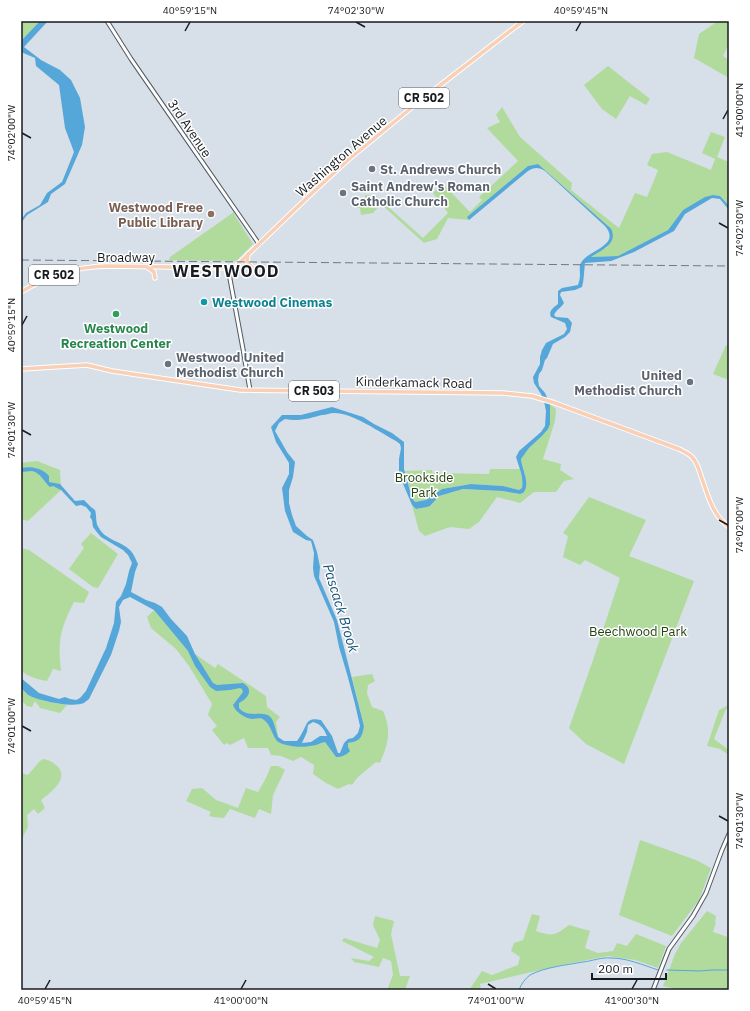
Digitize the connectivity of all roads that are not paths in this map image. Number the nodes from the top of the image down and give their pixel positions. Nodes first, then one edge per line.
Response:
1 (107, 21) edge
2 (523, 21) edge
3 (259, 244) junction
4 (248, 254) junction
5 (146, 267) junction
6 (234, 268) junction
7 (253, 268) dead end
8 (155, 278) dead end
9 (21, 292) edge
10 (21, 369) edge
11 (250, 390) junction
12 (729, 527) edge
13 (729, 834) edge
14 (653, 990) edge

1 - 3 main road, 3rd Avenue
2 - 3 main road, Washington Avenue / CR 502
3 - 4 main road, Washington Avenue / CR 502
4 - 6 main road, Washington Avenue / CR 502
4 - 7 main road
5 - 6 main road, Broadway / CR 502
5 - 8 main road
5 - 9 main road, Broadway / CR 502
6 - 11 main road
10 - 11 main road, Kinderkamack Road / CR 503
11 - 12 main road, Kinderkamack Road / CR 503
13 - 14 main road

